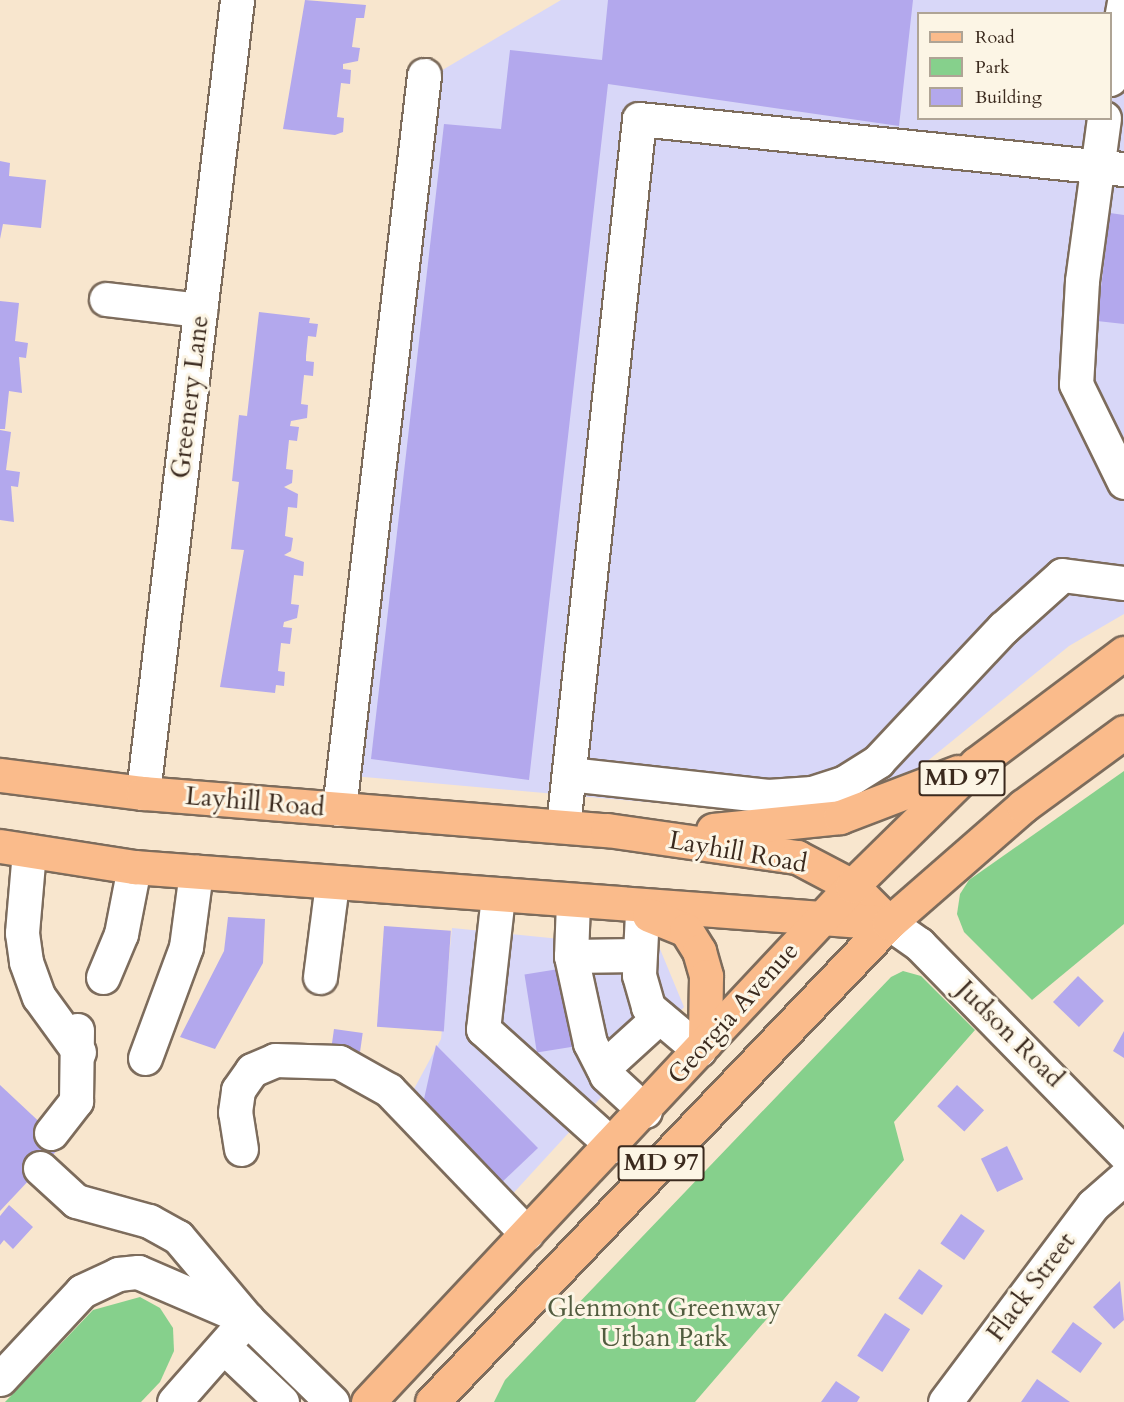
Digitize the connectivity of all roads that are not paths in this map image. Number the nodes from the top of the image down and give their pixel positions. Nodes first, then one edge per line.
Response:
1 (237, 0) edge
2 (1124, 2) edge
3 (1112, 67) edge
4 (424, 75) dead end
5 (1104, 120) edge
6 (1110, 166) edge
7 (106, 299) dead end
8 (200, 310) junction
9 (1124, 482) edge
10 (1124, 583) edge
11 (1124, 653) edge
12 (1124, 732) edge
13 (976, 764) junction
14 (569, 774) junction
15 (0, 775) edge
16 (142, 793) junction
17 (339, 809) junction
18 (563, 826) junction
19 (629, 833) junction
20 (15, 848) edge
21 (134, 867) junction
22 (196, 872) junction
23 (332, 883) junction
24 (852, 886) junction
25 (498, 896) junction
26 (573, 902) junction
27 (633, 909) junction
28 (817, 921) junction
29 (889, 923) junction
30 (638, 955) junction
31 (571, 956) junction
32 (103, 977) dead end
33 (320, 977) dead end
34 (658, 1017) junction
35 (702, 1047) junction
36 (145, 1058) dead end
37 (603, 1068) junction
38 (645, 1111) junction
39 (51, 1133) dead end
40 (613, 1146) junction
41 (241, 1149) dead end
42 (1124, 1153) edge
43 (40, 1168) dead end
44 (1124, 1178) edge
45 (527, 1234) junction
46 (247, 1319) junction
47 (224, 1347) junction
48 (0, 1379) edge
49 (174, 1402) edge
50 (282, 1402) edge
51 (332, 1402) edge
52 (368, 1402) edge
53 (432, 1402) edge
54 (945, 1402) edge

1 - 8 street, Greenery Lane
2 - 3 street
4 - 17 street
5 - 6 street
6 - 9 street
6 - 14 street
7 - 8 street
8 - 16 street, Greenery Lane
10 - 14 street
11 - 13 main road, Georgia Avenue / MD 97
12 - 29 main road, Georgia Avenue / MD 97
13 - 19 main road
13 - 24 main road, Georgia Avenue / MD 97
14 - 18 street
15 - 16 main road, Layhill Road
16 - 17 main road, Layhill Road
17 - 18 main road, Layhill Road
18 - 19 main road, Layhill Road
19 - 24 main road, Layhill Road
20 - 21 main road
20 - 39 street
21 - 22 main road
21 - 32 street
22 - 23 main road
22 - 36 street
23 - 25 main road
23 - 33 street
24 - 28 main road, Georgia Avenue / MD 97
24 - 29 main road, Layhill Road
25 - 26 main road
25 - 40 street
26 - 27 main road
26 - 31 street
27 - 28 main road
27 - 30 street
27 - 35 main road
28 - 29 main road
28 - 35 main road, Georgia Avenue / MD 97
29 - 42 street, Judson Road
29 - 53 main road, Georgia Avenue / MD 97
30 - 31 street
30 - 34 street
31 - 37 street
34 - 35 street
34 - 37 street
35 - 38 main road, Georgia Avenue / MD 97
37 - 38 street
38 - 40 main road, Georgia Avenue / MD 97
40 - 45 main road, Georgia Avenue / MD 97
41 - 45 street
43 - 46 street
44 - 54 street, Flack Street
45 - 52 main road, Georgia Avenue / MD 97
46 - 47 street
46 - 48 street
46 - 51 street
47 - 49 street
47 - 50 street

